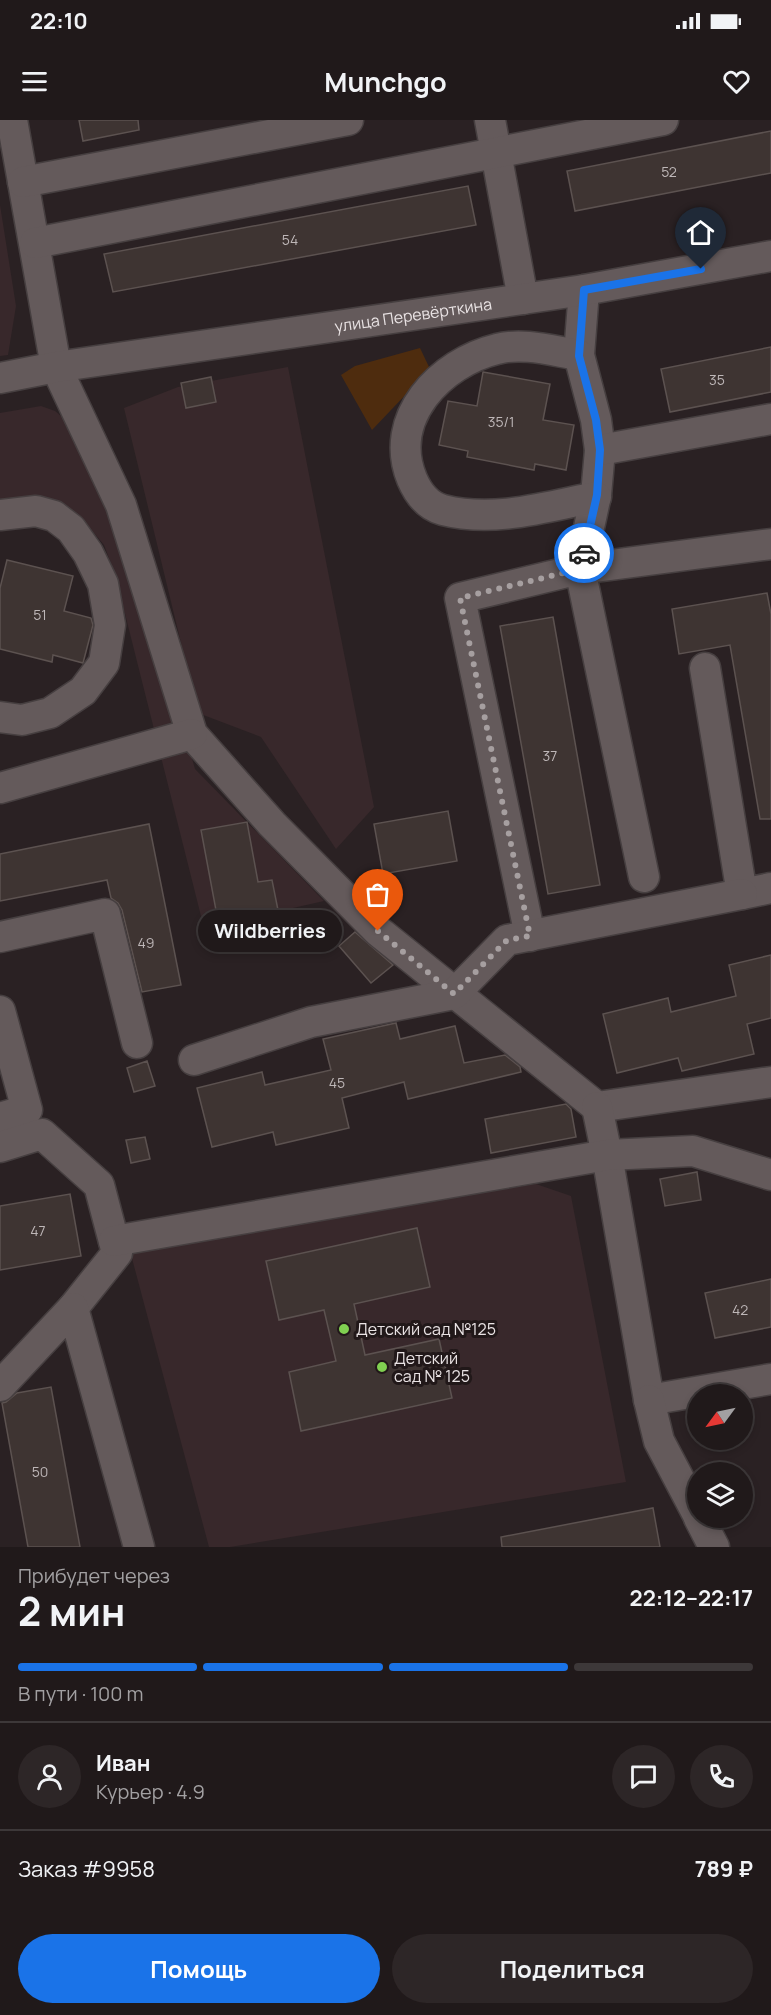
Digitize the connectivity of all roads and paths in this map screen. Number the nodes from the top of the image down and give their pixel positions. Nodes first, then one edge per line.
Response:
1 (12, 120) edge
2 (348, 120) edge
3 (490, 120) edge
4 (663, 120) edge
5 (496, 153) junction
6 (14, 171) edge
7 (35, 243) junction
8 (771, 256) edge
9 (584, 290) junction
10 (523, 299) junction
11 (579, 356) junction
12 (56, 367) junction
13 (0, 378) edge
14 (771, 419) edge
15 (600, 450) junction
16 (596, 497) junction
17 (0, 515) edge
18 (771, 544) edge
19 (580, 569) junction
20 (705, 668) dead end
21 (0, 717) edge
22 (192, 734) junction
23 (0, 788) edge
24 (644, 878) dead end
25 (771, 888) edge
26 (742, 894) junction
27 (530, 936) junction
28 (0, 937) edge
29 (454, 994) junction
30 (0, 1011) edge
31 (136, 1043) dead end
32 (194, 1060) dead end
33 (771, 1082) edge
34 (597, 1107) junction
35 (13, 1114) edge
36 (0, 1147) edge
37 (607, 1155) junction
38 (771, 1175) edge
39 (114, 1241) junction
40 (73, 1308) junction
41 (771, 1379) edge
42 (0, 1386) edge
43 (649, 1400) junction
44 (687, 1495) edge
45 (704, 1528) edge
46 (139, 1547) edge
47 (714, 1547) edge

1 - 6 street
2 - 6 street
3 - 5 street
4 - 5 street
5 - 7 street
5 - 10 street
6 - 7 street
7 - 12 street
8 - 9 street, улица Перевёрткина
9 - 10 street, улица Перевёрткина
9 - 11 street
10 - 12 street, улица Перевёрткина
11 - 15 street
11 - 16 street
12 - 13 street, улица Перевёрткина
12 - 22 street
14 - 15 street
15 - 16 street
16 - 19 street
17 - 21 street
18 - 19 street
19 - 24 street
19 - 27 street
20 - 26 street
22 - 23 street
22 - 29 street
25 - 26 street
26 - 27 street
27 - 29 street
28 - 31 street
29 - 32 street
29 - 34 street
30 - 35 street
33 - 34 street
34 - 37 street
36 - 39 street
37 - 38 street
37 - 39 street
37 - 43 street
39 - 40 street
40 - 42 street
40 - 46 street
41 - 43 street
43 - 44 street
45 - 47 street

